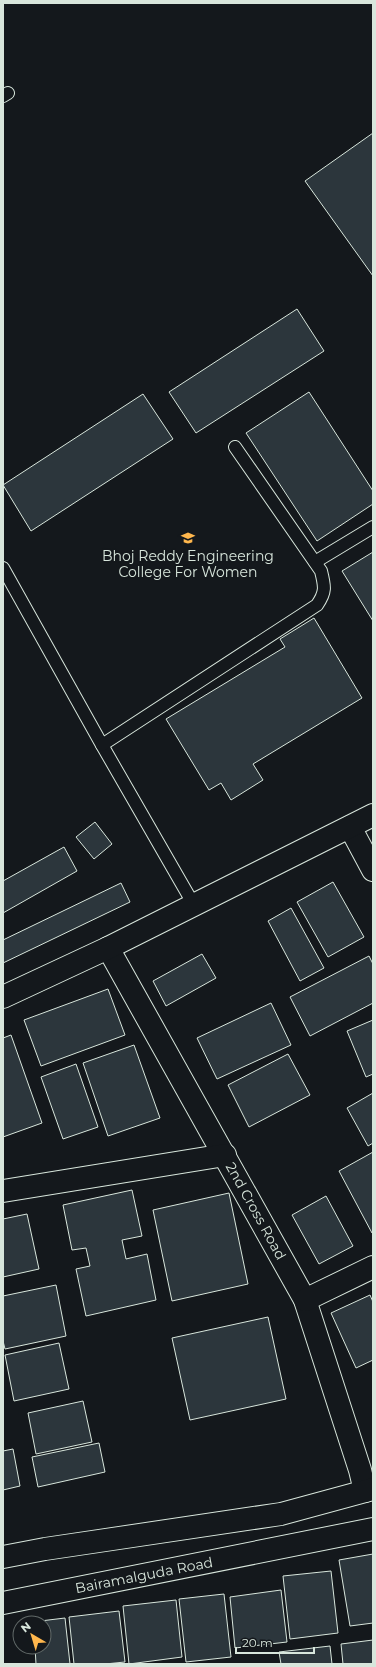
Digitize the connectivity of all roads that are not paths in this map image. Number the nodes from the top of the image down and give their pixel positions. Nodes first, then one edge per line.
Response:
1 (234, 447) dead end
2 (373, 527) edge
3 (315, 562) junction
4 (3, 568) edge
5 (102, 746) junction
6 (373, 815) edge
7 (350, 827) junction
8 (373, 870) edge
9 (194, 905) junction
10 (108, 948) junction
11 (3, 997) edge
12 (225, 1155) junction
13 (3, 1191) edge
14 (373, 1267) edge
15 (305, 1300) junction
16 (369, 1490) edge
17 (281, 1514) junction
18 (373, 1529) edge
19 (286, 1547) junction
20 (3, 1557) edge
21 (3, 1603) edge

1 - 3 lane
2 - 3 lane
3 - 5 lane
4 - 5 lane
5 - 9 lane
6 - 7 street
7 - 8 street
7 - 9 street
9 - 10 street
10 - 11 street
10 - 12 street, 2nd Cross Road
12 - 13 street
12 - 15 street, 2nd Cross Road
14 - 15 street
15 - 16 street, 2nd Cross Road
16 - 17 street
17 - 19 street
17 - 20 street
18 - 19 street, Bairamalguda Road
19 - 21 street, Bairamalguda Road

